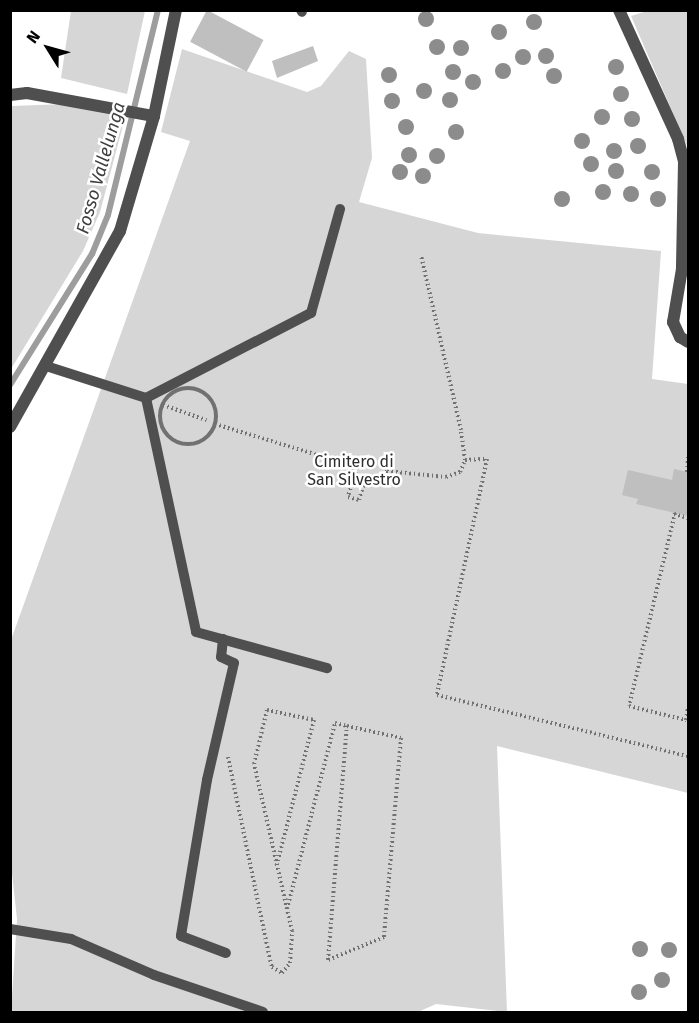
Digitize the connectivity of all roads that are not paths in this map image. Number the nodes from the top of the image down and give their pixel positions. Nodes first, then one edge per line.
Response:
1 (176, 10) edge
2 (619, 10) edge
3 (10, 95) edge
4 (149, 114) junction
5 (340, 209) dead end
6 (688, 342) edge
7 (46, 366) junction
8 (146, 398) junction
9 (10, 427) edge
10 (223, 639) junction
11 (327, 668) dead end
12 (10, 929) edge
13 (226, 953) dead end
14 (263, 1012) edge

1 - 4 street
2 - 6 street
3 - 4 street
4 - 7 street
5 - 8 lane
7 - 8 lane
7 - 9 street
8 - 10 lane
10 - 11 lane
10 - 13 lane
12 - 14 lane

